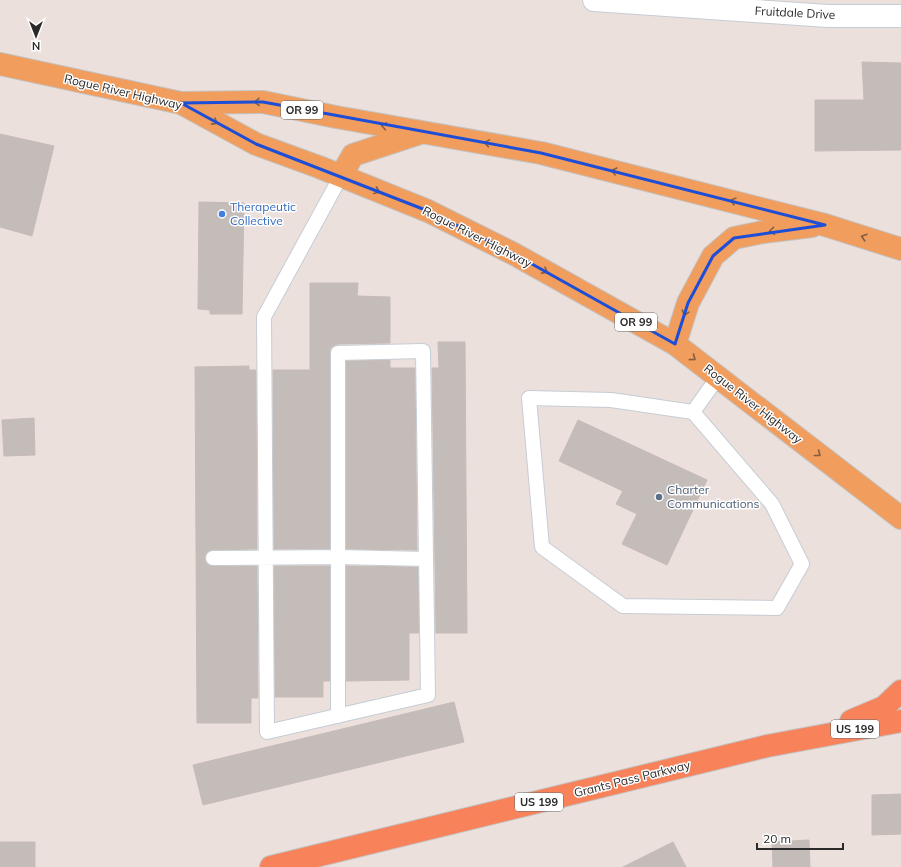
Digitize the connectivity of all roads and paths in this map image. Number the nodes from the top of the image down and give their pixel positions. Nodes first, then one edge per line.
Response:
1 (594, 0) edge
2 (901, 16) edge
3 (0, 64) edge
4 (181, 103) junction
5 (423, 132) junction
6 (341, 176) junction
7 (825, 225) junction
8 (901, 249) edge
9 (675, 344) junction
10 (718, 377) junction
11 (693, 412) junction
12 (901, 518) edge
13 (266, 557) junction
14 (338, 557) junction
15 (213, 558) dead end
16 (426, 559) junction
17 (901, 691) edge
18 (338, 716) junction
19 (901, 721) edge
20 (809, 739) junction
21 (271, 867) edge

1 - 2 street, Fruitdale Drive
3 - 4 main road, Rogue River Highway / OR 99
5 -> 4 main road, OR 99
4 -> 6 main road, Rogue River Highway / OR 99
5 - 6 main road
7 -> 5 main road, OR 99
6 -> 9 main road, Rogue River Highway / OR 99
6 - 13 lane
8 -> 7 main road, OR 99
7 -> 9 main road
9 -> 10 main road, Rogue River Highway / OR 99
10 - 11 lane
10 -> 12 main road, Rogue River Highway / OR 99
11 - 11 lane
13 - 14 lane
13 - 15 lane
13 - 18 lane
14 - 16 lane
14 - 16 lane
14 - 18 lane
16 - 18 lane
17 - 20 highway
19 - 20 highway, Grants Pass Parkway / US 199
20 - 21 highway, Grants Pass Parkway / US 199

